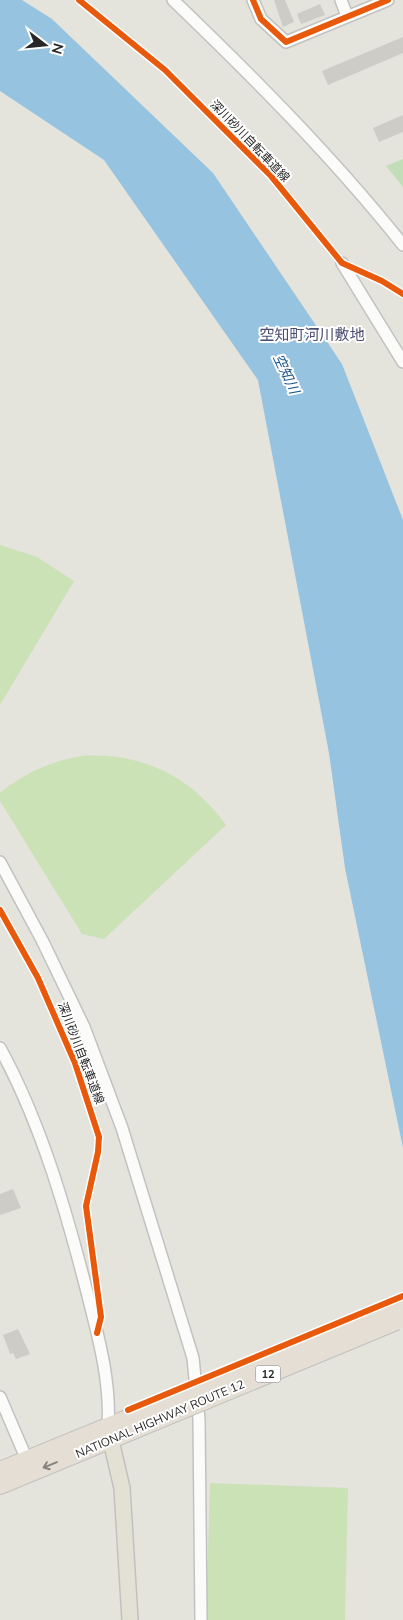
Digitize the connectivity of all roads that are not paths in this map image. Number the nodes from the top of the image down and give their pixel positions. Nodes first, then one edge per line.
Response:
1 (173, 0) edge
2 (252, 0) edge
3 (341, 0) edge
4 (388, 0) edge
5 (347, 16) junction
6 (403, 245) edge
7 (342, 263) dead end
8 (403, 362) edge
9 (0, 862) edge
10 (0, 1048) edge
11 (403, 1305) edge
12 (403, 1318) edge
13 (0, 1397) edge
14 (132, 1423) junction
15 (110, 1433) junction
16 (27, 1460) junction
17 (0, 1471) edge
18 (0, 1485) edge
19 (130, 1620) edge
20 (201, 1620) edge

1 - 6 street
2 - 5 street
3 - 5 street
4 - 5 street
7 - 8 street
9 - 20 street
10 - 15 street
11 - 14 highway, NATIONAL HIGHWAY ROUTE 12 / 12, bridge
12 - 14 highway, NATIONAL HIGHWAY ROUTE 12 / 12, bridge
13 - 16 street
14 - 15 highway, NATIONAL HIGHWAY ROUTE 12 / 12
15 - 16 highway, NATIONAL HIGHWAY ROUTE 12 / 12
15 -> 18 highway, NATIONAL HIGHWAY ROUTE 12 / 12
15 - 19 main road
16 - 17 highway, NATIONAL HIGHWAY ROUTE 12 / 12

